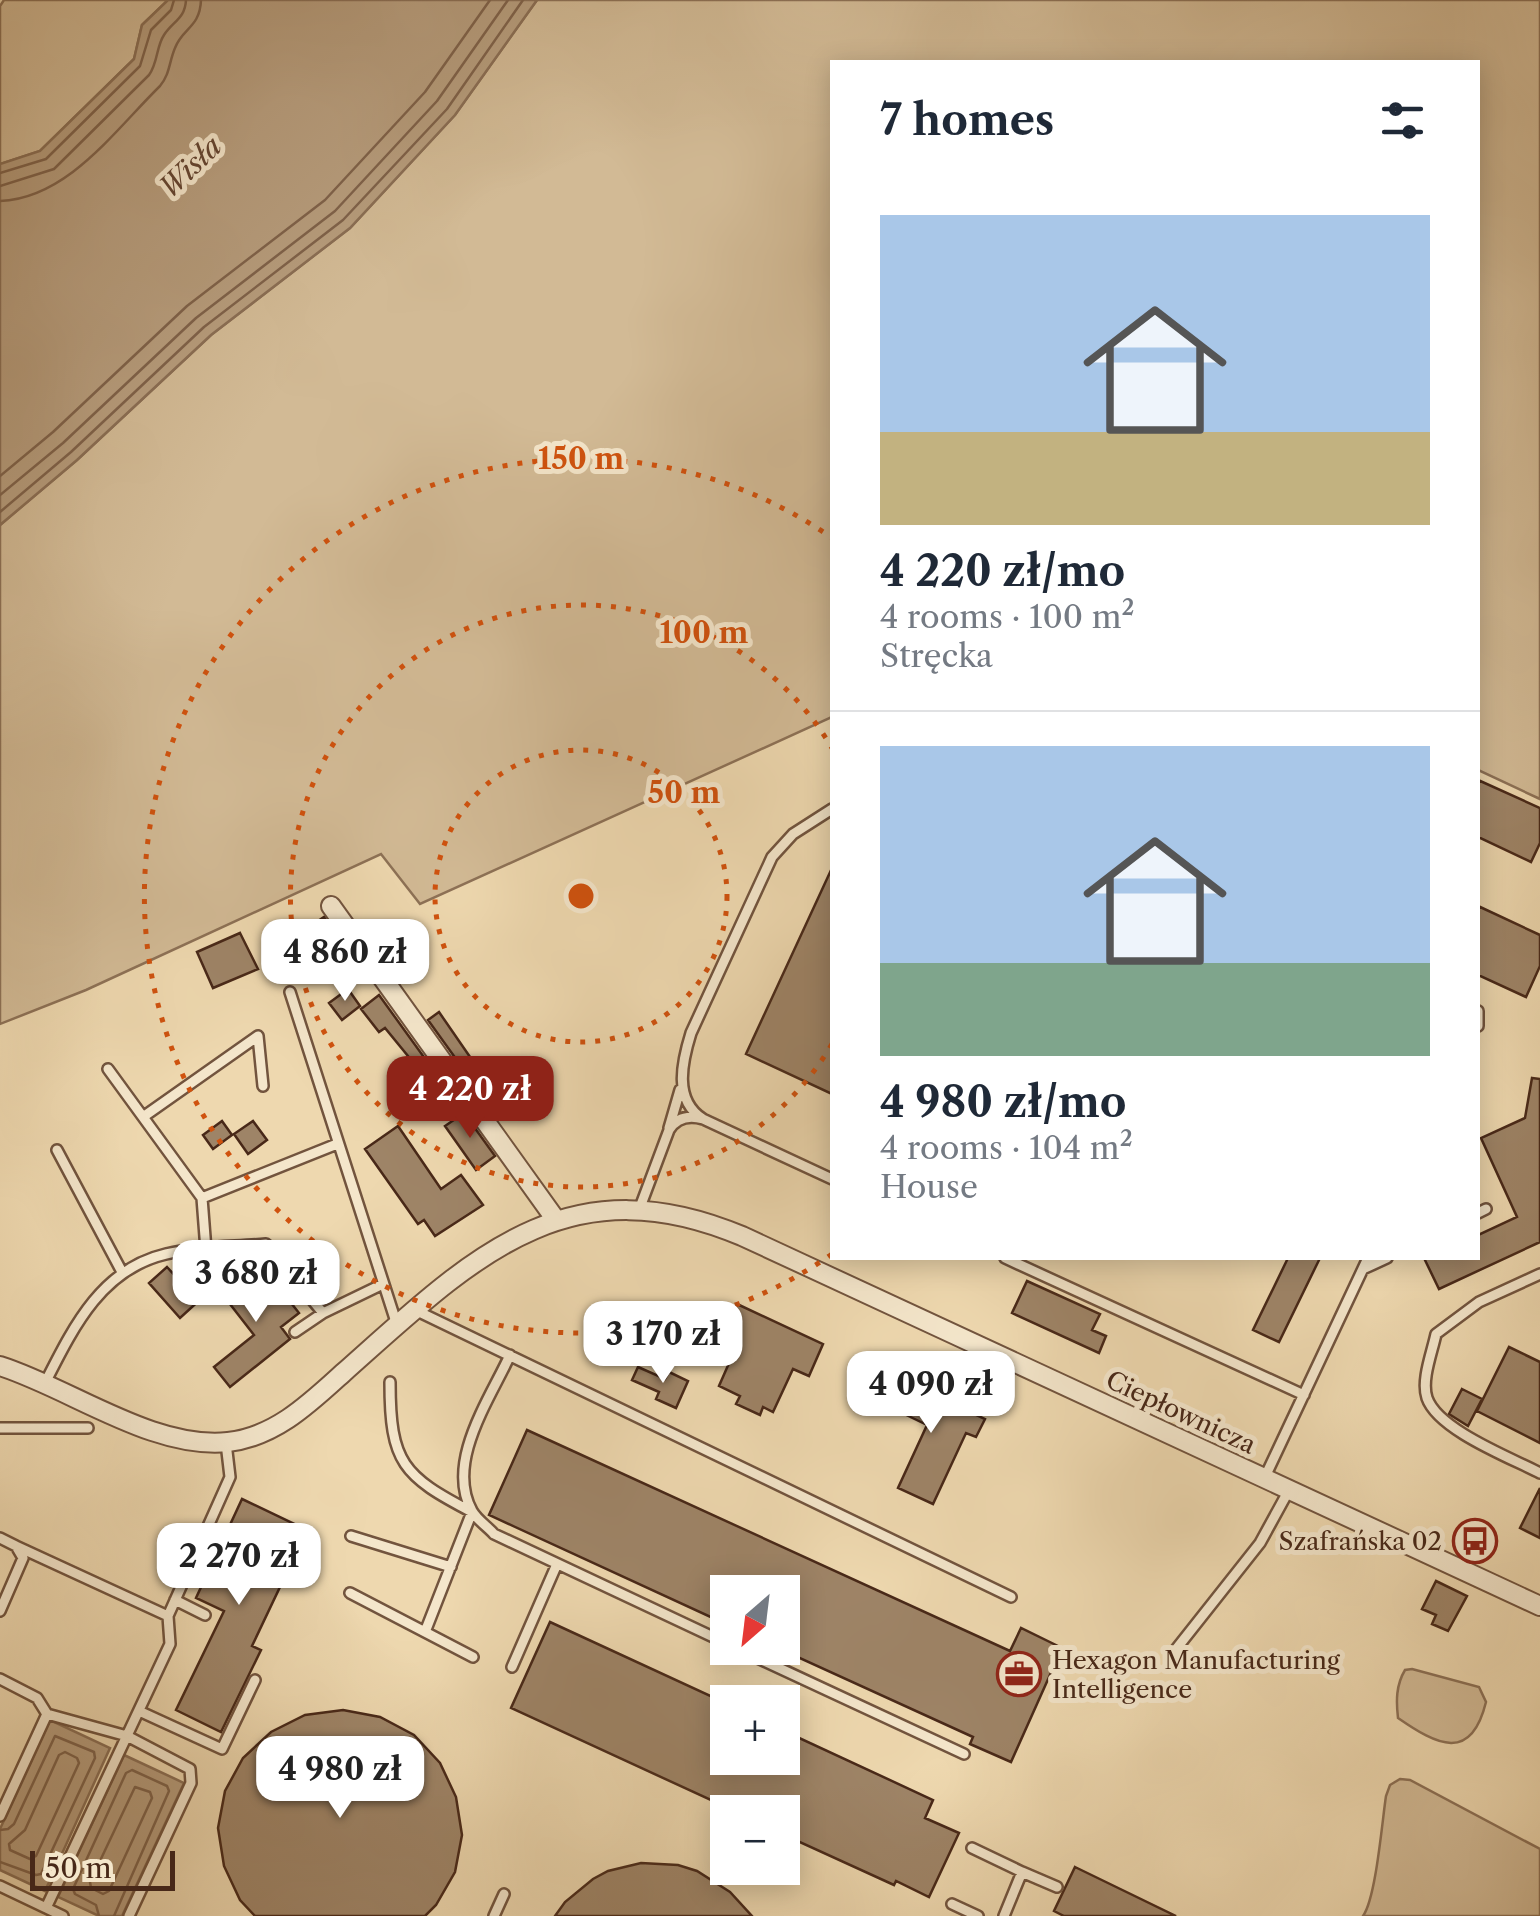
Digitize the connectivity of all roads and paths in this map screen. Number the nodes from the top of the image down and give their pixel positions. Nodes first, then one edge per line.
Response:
1 (830, 810) edge
2 (330, 906) dead end
3 (290, 992) dead end
4 (108, 1069) dead end
5 (683, 1080) junction
6 (263, 1086) dead end
7 (143, 1117) junction
8 (702, 1119) junction
9 (669, 1130) junction
10 (338, 1144) junction
11 (56, 1150) dead end
12 (830, 1178) edge
13 (202, 1198) junction
14 (640, 1210) junction
15 (556, 1220) junction
16 (206, 1250) junction
17 (1009, 1260) edge
18 (1367, 1260) edge
19 (1383, 1260) edge
20 (1362, 1270) junction
21 (122, 1272) junction
22 (1540, 1274) edge
23 (383, 1284) junction
24 (415, 1310) junction
25 (323, 1313) junction
26 (397, 1326) junction
27 (295, 1332) dead end
28 (510, 1355) junction
29 (0, 1366) edge
30 (390, 1382) dead end
31 (45, 1384) junction
32 (1304, 1395) junction
33 (0, 1428) edge
34 (88, 1428) dead end
35 (226, 1442) junction
36 (1540, 1473) edge
37 (1264, 1478) junction
38 (1289, 1490) junction
39 (472, 1512) junction
40 (351, 1536) dead end
41 (0, 1538) edge
42 (16, 1546) junction
43 (557, 1564) junction
44 (451, 1567) junction
45 (350, 1593) dead end
46 (1011, 1597) dead end
47 (175, 1600) junction
48 (1540, 1606) edge
49 (0, 1611) edge
50 (205, 1615) dead end
51 (168, 1616) junction
52 (425, 1632) junction
53 (710, 1636) edge
54 (1173, 1653) dead end
55 (473, 1657) dead end
56 (773, 1665) edge
57 (512, 1668) dead end
58 (0, 1679) edge
59 (256, 1680) dead end
60 (139, 1711) junction
61 (47, 1714) junction
62 (127, 1736) junction
63 (964, 1754) dead end
64 (0, 1816) edge
65 (972, 1848) dead end
66 (1022, 1872) junction
67 (0, 1886) edge
68 (1058, 1886) dead end
69 (504, 1894) dead end
70 (952, 1904) dead end
71 (46, 1908) junction
72 (63, 1916) edge
73 (129, 1916) edge
74 (494, 1916) edge
75 (978, 1916) edge
76 (1004, 1916) edge

1 - 5 lane
2 - 15 street
3 - 10 lane
4 - 7 lane
5 - 8 lane
5 - 9 lane
6 - 7 lane
7 - 13 lane
8 - 9 lane
8 - 12 lane
9 - 14 lane
10 - 13 lane
10 - 23 lane
11 - 21 lane
13 - 16 lane
14 - 15 street, Ciepłownicza
14 - 37 street, Ciepłownicza
15 - 24 street, Ciepłownicza
16 - 21 lane
16 - 25 lane
17 - 32 lane
18 - 20 lane
19 - 20 lane
20 - 32 lane
21 - 31 lane
22 - 36 lane
23 - 25 lane
23 - 26 lane
24 - 26 street, Ciepłownicza
24 - 28 lane
25 - 27 lane
26 - 35 street, Ciepłownicza
28 - 39 lane
28 - 46 lane
29 - 31 street, Ciepłownicza
30 - 39 lane
31 - 35 street, Ciepłownicza
32 - 37 lane
33 - 34 lane
35 - 47 lane
37 - 38 street, Ciepłownicza
38 - 48 street, Ciepłownicza
38 - 54 lane
39 - 43 lane
39 - 44 lane
40 - 44 lane
41 - 42 lane
42 - 49 lane
42 - 51 lane
43 - 53 lane
43 - 57 lane
44 - 52 lane
45 - 52 lane
47 - 50 lane
47 - 51 lane
51 - 60 lane
52 - 55 lane
56 - 63 lane
58 - 61 lane
59 - 60 lane
60 - 62 lane
61 - 62 lane
61 - 64 lane
62 - 71 lane
62 - 73 lane
65 - 66 lane
66 - 68 lane
66 - 76 lane
67 - 71 lane
69 - 74 lane
70 - 75 lane
71 - 72 lane

